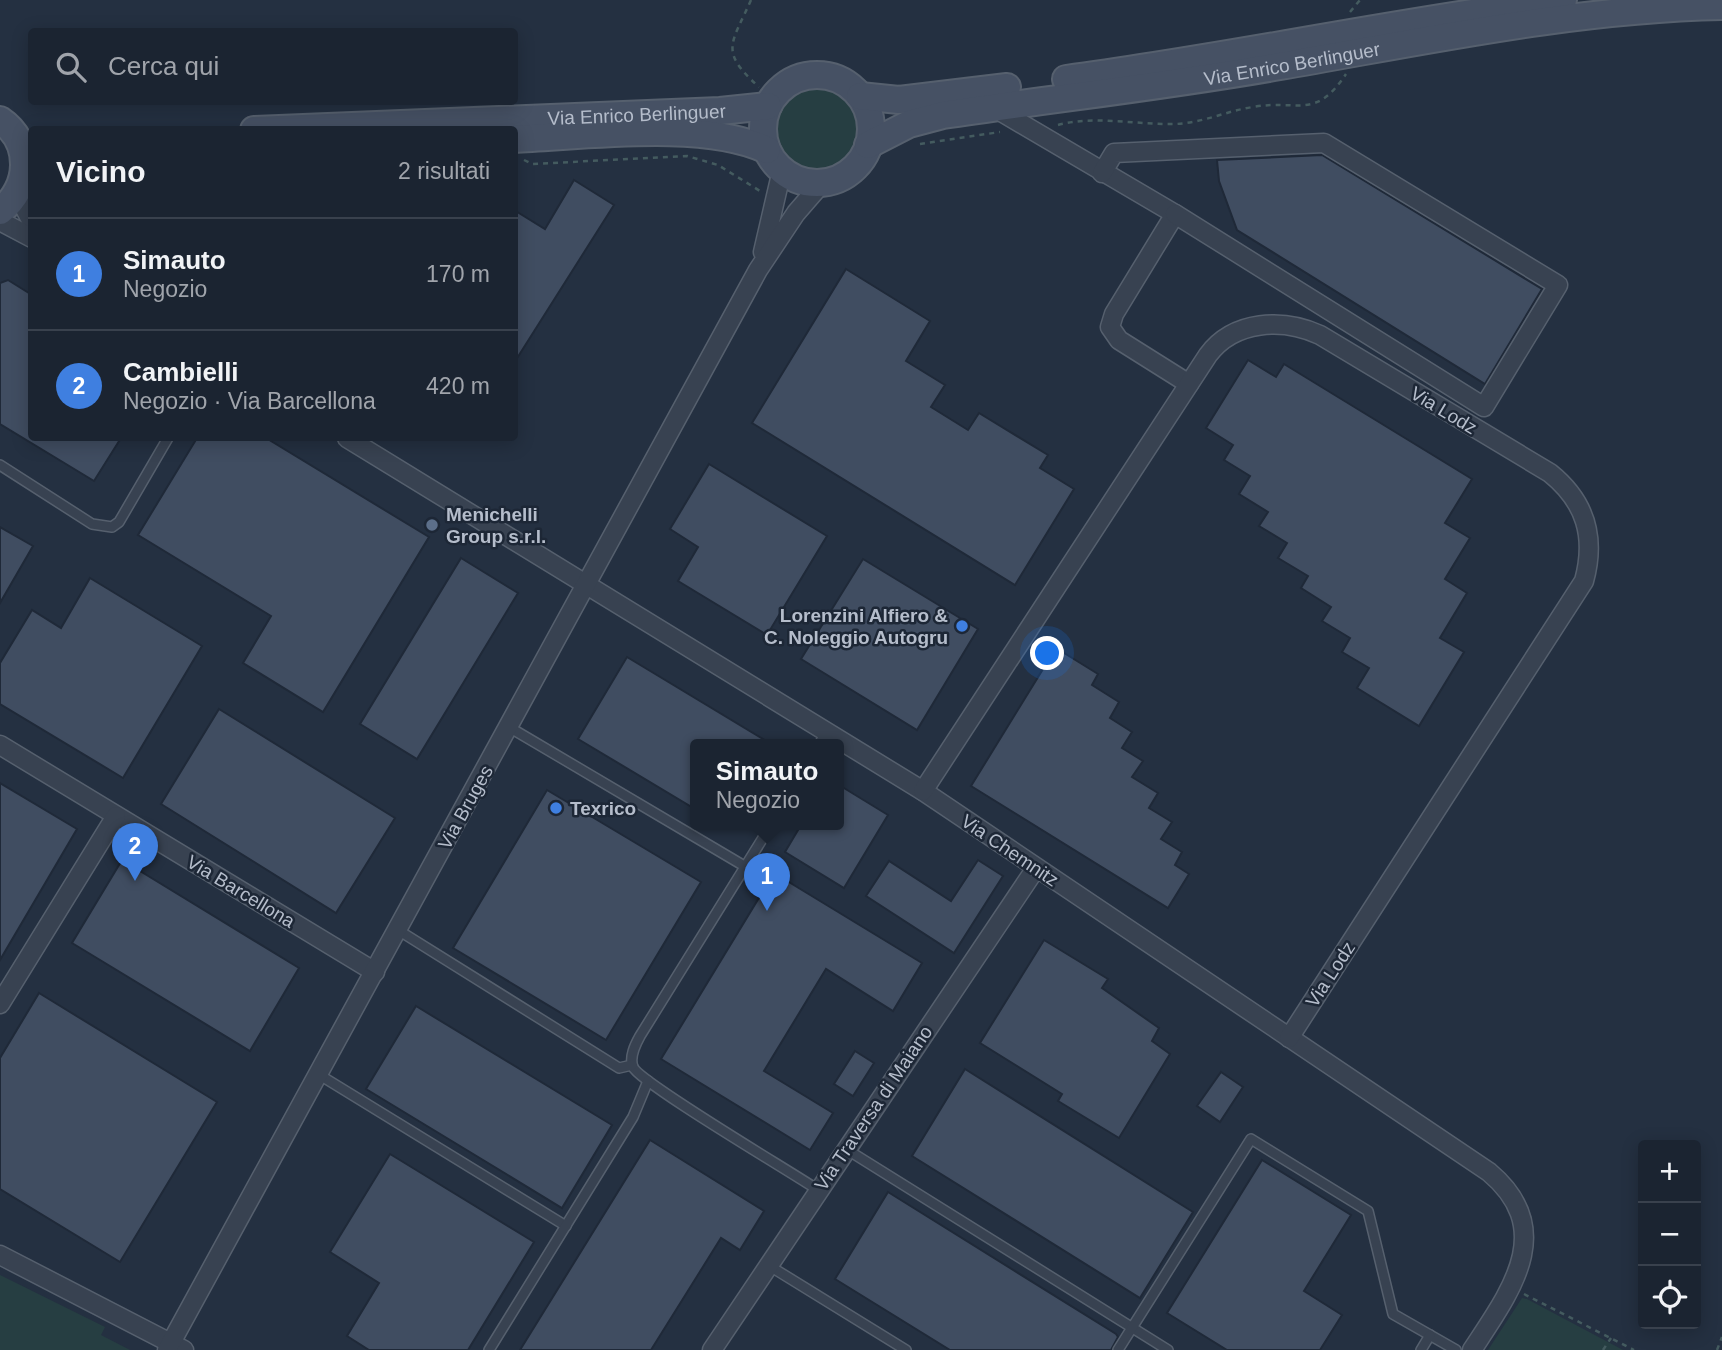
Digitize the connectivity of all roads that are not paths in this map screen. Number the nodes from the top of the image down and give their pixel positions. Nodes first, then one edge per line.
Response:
1 (1563, 0) edge
2 (1722, 6) edge
3 (860, 96) junction
4 (770, 102) junction
5 (993, 107) junction
6 (352, 126) edge
7 (15, 129) edge
8 (518, 139) edge
9 (868, 145) junction
10 (775, 160) junction
11 (1102, 173) junction
12 (822, 183) junction
13 (18, 189) edge
14 (28, 213) edge
15 (1175, 214) junction
16 (0, 221) edge
17 (28, 237) edge
18 (758, 270) junction
19 (1189, 384) junction
20 (166, 441) edge
21 (352, 441) edge
22 (0, 465) edge
23 (587, 584) junction
24 (509, 727) junction
25 (822, 738) edge
26 (0, 744) edge
27 (844, 750) edge
28 (923, 791) junction
29 (116, 816) junction
30 (768, 830) edge
31 (746, 867) junction
32 (1035, 868) junction
33 (398, 930) junction
34 (375, 972) junction
35 (0, 1004) edge
36 (1289, 1038) junction
37 (632, 1065) junction
38 (318, 1074) junction
39 (649, 1081) junction
40 (846, 1149) junction
41 (818, 1190) junction
42 (566, 1226) junction
43 (0, 1255) edge
44 (768, 1265) junction
45 (1132, 1327) junction
46 (1430, 1335) junction
47 (174, 1348) edge
48 (489, 1350) edge
49 (712, 1350) edge
50 (906, 1350) edge
51 (1118, 1350) edge
52 (1168, 1350) edge
53 (1421, 1350) edge
54 (1455, 1350) edge
55 (1472, 1350) edge

1 - 3 main road, Via Enrico Berlinguer
2 - 5 main road, Via Enrico Berlinguer
3 - 4 main road, Via Enrico Berlinguer
3 - 9 main road
4 - 6 main road, Via Enrico Berlinguer
4 - 10 main road
5 - 9 main road, Via Enrico Berlinguer
5 - 11 street
7 - 13 main road
8 - 10 main road, Via Enrico Berlinguer
9 - 12 main road, Via Enrico Berlinguer
10 - 12 main road, Via Enrico Berlinguer
10 - 18 street, Via Bruges
11 - 15 street
11 - 15 street
12 - 18 street, Via Bruges
13 - 14 street
15 - 19 street
16 - 17 street
18 - 23 street, Via Bruges
19 - 28 street, Via Lodz
19 - 36 street, Via Lodz
20 - 22 lane
21 - 23 street, Via Chemnitz
23 - 24 street, Via Bruges
23 - 25 street, Via Chemnitz
24 - 31 lane
24 - 33 street, Via Bruges
26 - 29 street, Via Barcellona
27 - 28 street, Via Chemnitz
28 - 32 street, Via Chemnitz
29 - 34 street, Via Barcellona
29 - 35 street
30 - 31 lane
31 - 37 lane
32 - 36 street, Via Chemnitz
32 - 40 street, Via Traversa di Maiano
33 - 34 street, Via Bruges
33 - 37 lane
34 - 38 street, Via Bruges
36 - 55 street, Via Chemnitz
37 - 39 lane
38 - 42 lane
38 - 47 street, Via Bruges
39 - 41 lane
39 - 42 lane
40 - 41 street, Via Traversa di Maiano
40 - 45 lane
41 - 44 street, Via Traversa di Maiano
42 - 48 lane
43 - 47 street
44 - 49 street, Via Traversa di Maiano
44 - 50 lane
45 - 46 lane
45 - 51 lane
45 - 52 lane
46 - 53 lane
46 - 54 lane

